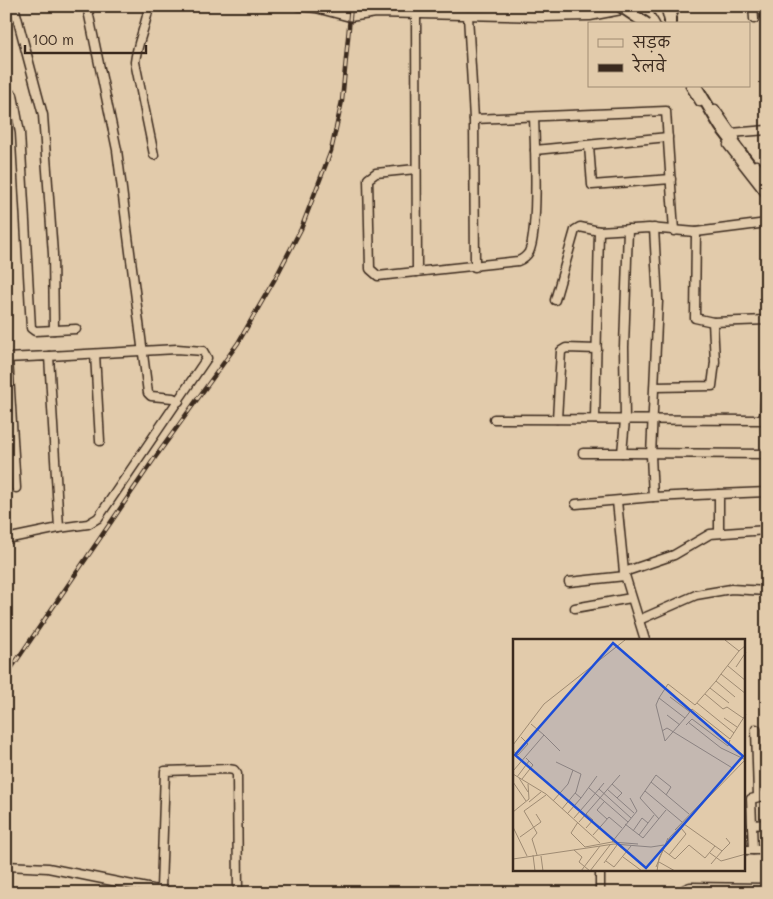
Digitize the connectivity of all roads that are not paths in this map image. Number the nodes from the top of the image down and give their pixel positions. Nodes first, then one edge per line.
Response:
1 (14, 6) edge
2 (87, 6) edge
3 (149, 6) edge
4 (298, 6) edge
5 (429, 6) edge
6 (615, 6) edge
7 (620, 6) edge
8 (643, 6) edge
9 (665, 6) edge
10 (675, 6) edge
11 (753, 6) edge
12 (316, 7) edge
13 (471, 11) edge
14 (417, 15) junction
15 (754, 19) dead end
16 (644, 22) edge
17 (654, 22) edge
18 (669, 22) edge
19 (670, 22) edge
20 (691, 88) edge
21 (699, 88) edge
22 (699, 88) edge
23 (6, 93) edge
24 (534, 117) junction
25 (474, 119) junction
26 (767, 130) edge
27 (731, 133) junction
28 (668, 137) junction
29 (589, 146) junction
30 (535, 150) junction
31 (154, 155) dead end
32 (416, 169) junction
33 (767, 178) edge
34 (671, 179) junction
35 (767, 187) edge
36 (767, 195) edge
37 (767, 223) edge
38 (654, 228) junction
39 (628, 229) junction
40 (599, 231) junction
41 (674, 231) junction
42 (696, 232) junction
43 (475, 268) junction
44 (417, 272) junction
45 (555, 300) dead end
46 (767, 320) edge
47 (713, 322) junction
48 (76, 329) dead end
49 (54, 330) junction
50 (597, 349) junction
51 (143, 352) junction
52 (95, 354) junction
53 (49, 356) junction
54 (7, 358) edge
55 (767, 372) edge
56 (655, 387) junction
57 (179, 401) junction
58 (494, 419) dead end
59 (558, 419) junction
60 (595, 420) junction
61 (625, 420) junction
62 (765, 420) edge
63 (653, 421) junction
64 (100, 441) dead end
65 (583, 453) dead end
66 (622, 454) junction
67 (767, 454) edge
68 (651, 455) junction
69 (16, 488) dead end
70 (767, 492) edge
71 (719, 494) junction
72 (653, 497) junction
73 (618, 501) junction
74 (576, 504) dead end
75 (59, 528) junction
76 (767, 530) edge
77 (719, 532) junction
78 (6, 539) edge
79 (625, 574) junction
80 (569, 582) dead end
81 (767, 591) edge
82 (631, 598) junction
83 (576, 608) dead end
84 (639, 620) junction
85 (645, 639) edge
86 (756, 729) dead end
87 (763, 795) edge
88 (767, 824) edge
89 (752, 825) junction
90 (748, 850) edge
91 (767, 850) edge
92 (6, 866) edge
93 (600, 872) edge
94 (161, 889) junction
95 (726, 890) edge
96 (172, 893) edge
97 (238, 893) edge
98 (600, 893) edge
99 (685, 893) edge
100 (767, 893) edge

1 - 49 street
2 - 51 street
3 - 31 street
4 - 12 street
5 - 14 street
6 - 13 main road
7 - 16 main road, bridge
8 - 13 street
8 - 17 street
9 - 18 street
10 - 19 main road
11 - 15 street
12 - 14 street
13 - 14 street
13 - 25 street
14 - 32 street
20 - 36 street
21 - 27 street
22 - 35 main road
23 - 49 street
24 - 25 street
24 - 28 street
24 - 30 street
25 - 43 street
26 - 27 street
27 - 33 street
28 - 29 street
28 - 34 street
29 - 30 street
29 - 34 street
30 - 43 street
32 - 44 street
32 - 44 street
34 - 41 street
37 - 42 street
38 - 39 street
38 - 41 street
38 - 56 street
39 - 40 street
39 - 61 street
40 - 45 street
40 - 50 street
41 - 42 street
42 - 47 street
43 - 44 street
46 - 47 street
47 - 56 street
48 - 49 street
50 - 59 street
50 - 60 street
51 - 52 street
51 - 57 street
51 - 57 street
52 - 53 street
52 - 64 street
53 - 54 street
53 - 75 street
54 - 69 street
55 - 62 street
56 - 63 street
57 - 75 street
58 - 59 street
59 - 60 street
60 - 61 street
61 - 63 street
61 - 66 street
62 - 63 street
63 - 68 street
65 - 66 street
66 - 68 street
67 - 68 street
68 - 72 street
70 - 71 street
71 - 72 street
71 - 77 street
72 - 73 street
73 - 74 street
73 - 79 street
75 - 78 street
76 - 77 street
77 - 79 street
79 - 80 street
79 - 82 street
81 - 84 street
82 - 83 street
82 - 84 street
84 - 85 street
86 - 87 street
87 - 89 street
88 - 89 street
89 - 90 street
90 - 91 street
92 - 94 street
93 - 98 street
94 - 96 street
94 - 97 street
95 - 99 street
95 - 100 street

